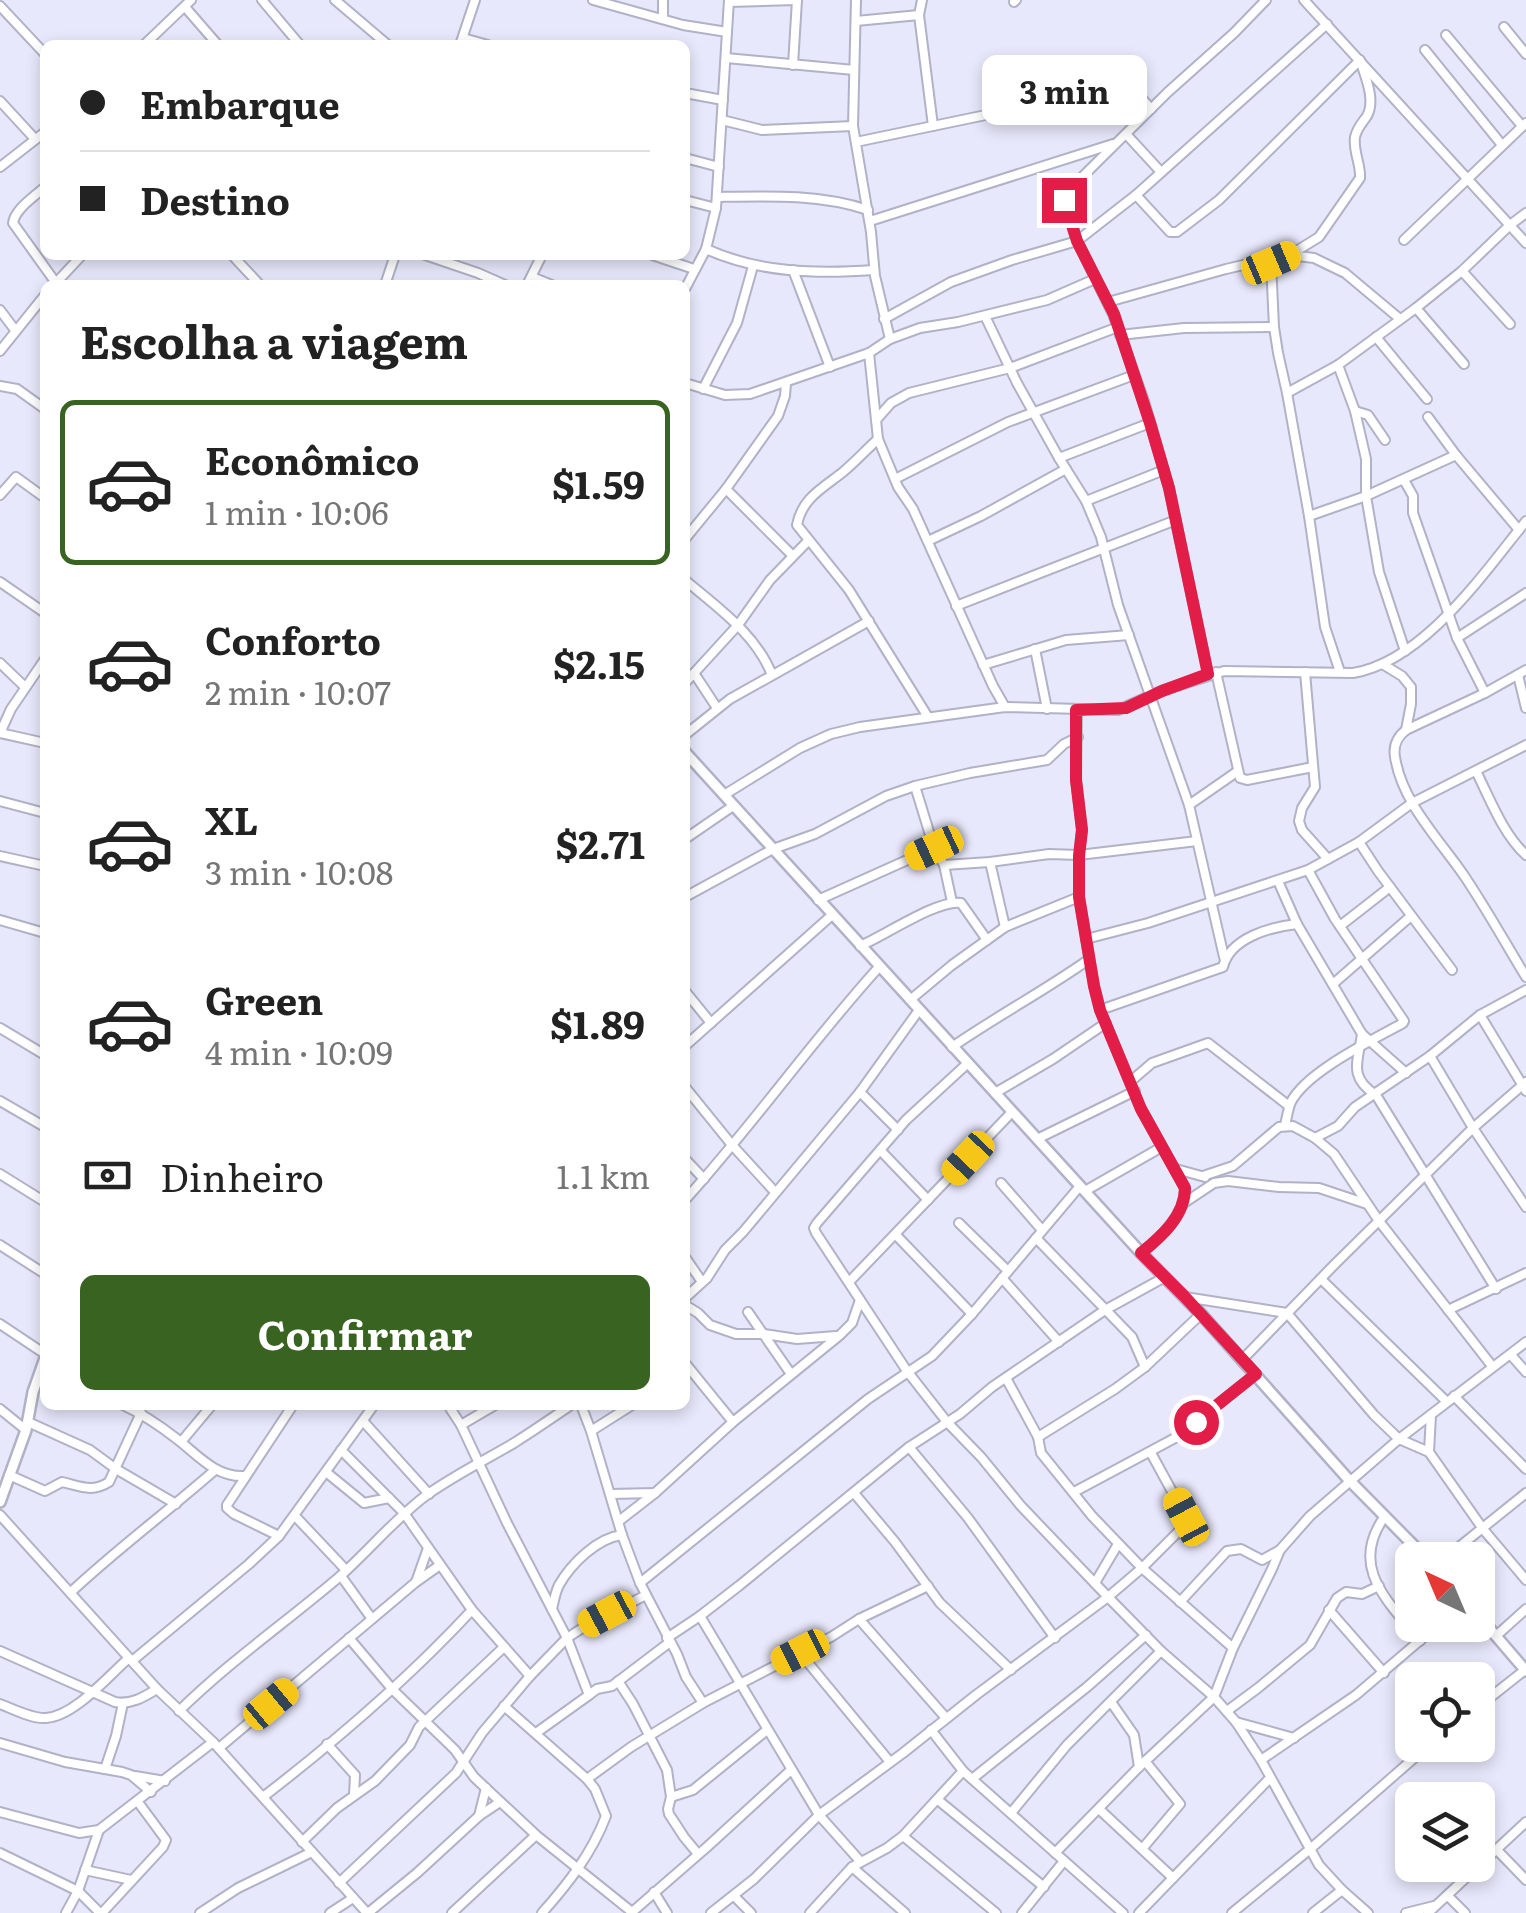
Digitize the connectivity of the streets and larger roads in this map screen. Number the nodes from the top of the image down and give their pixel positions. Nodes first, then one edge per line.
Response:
1 (262, 0) edge
2 (335, 0) edge
3 (474, 0) edge
4 (594, 0) edge
5 (664, 0) edge
6 (797, 0) edge
7 (856, 0) edge
8 (922, 0) edge
9 (1266, 0) edge
10 (1304, 0) edge
11 (729, 1) edge
12 (188, 3) edge
13 (0, 6) edge
14 (920, 15) junction
15 (664, 19) junction
16 (856, 21) junction
17 (1327, 24) junction
18 (1504, 27) dead end
19 (727, 32) junction
20 (1446, 36) dead end
21 (149, 40) edge
22 (214, 40) edge
23 (296, 40) edge
24 (382, 40) edge
25 (462, 40) edge
26 (40, 49) edge
27 (1425, 50) dead end
28 (1526, 54) edge
29 (726, 58) junction
30 (1360, 60) junction
31 (793, 65) junction
32 (854, 70) junction
33 (690, 94) edge
34 (723, 100) junction
35 (0, 101) edge
36 (1151, 109) junction
37 (722, 120) junction
38 (1524, 124) edge
39 (853, 126) junction
40 (934, 126) junction
41 (1126, 134) junction
42 (40, 136) edge
43 (36, 140) junction
44 (856, 142) junction
45 (1117, 143) junction
46 (1502, 145) junction
47 (690, 159) edge
48 (0, 167) edge
49 (719, 167) junction
50 (1161, 172) junction
51 (1468, 178) junction
52 (40, 192) edge
53 (1136, 195) junction
54 (718, 196) junction
55 (690, 201) edge
56 (716, 208) junction
57 (868, 210) junction
58 (1526, 213) edge
59 (870, 221) junction
60 (1510, 225) junction
61 (1404, 240) dead end
62 (1077, 241) junction
63 (1526, 243) edge
64 (706, 249) junction
65 (1290, 255) junction
66 (77, 260) edge
67 (237, 260) edge
68 (440, 260) edge
69 (667, 260) edge
70 (1271, 263) junction
71 (753, 266) junction
72 (694, 269) junction
73 (793, 270) junction
74 (874, 270) junction
75 (1462, 271) junction
76 (1095, 279) junction
77 (52, 280) edge
78 (59, 280) edge
79 (255, 280) edge
80 (494, 280) edge
81 (689, 280) edge
82 (40, 301) edge
83 (1108, 302) junction
84 (1416, 308) junction
85 (0, 310) edge
86 (985, 316) junction
87 (1400, 319) junction
88 (884, 320) junction
89 (1510, 324) dead end
90 (1274, 327) junction
91 (15, 330) junction
92 (1119, 331) junction
93 (890, 338) junction
94 (1376, 338) junction
95 (0, 350) edge
96 (869, 354) junction
97 (1464, 364) dead end
98 (1338, 365) junction
99 (830, 367) junction
100 (1010, 368) junction
101 (1134, 374) junction
102 (786, 383) junction
103 (690, 385) edge
104 (0, 386) edge
105 (704, 389) junction
106 (1288, 393) junction
107 (1427, 399) dead end
108 (40, 405) edge
109 (1356, 411) junction
110 (1034, 412) junction
111 (1428, 417) dead end
112 (876, 420) junction
113 (1150, 423) junction
114 (878, 439) junction
115 (1385, 440) dead end
116 (1456, 455) junction
117 (1058, 458) junction
118 (1066, 469) junction
119 (1164, 470) junction
120 (894, 479) junction
121 (1404, 480) junction
122 (726, 490) junction
123 (40, 494) edge
124 (0, 495) edge
125 (1366, 496) junction
126 (1086, 500) junction
127 (1309, 516) junction
128 (1176, 520) junction
129 (1526, 521) edge
130 (1518, 530) junction
131 (690, 532) edge
132 (808, 540) junction
133 (928, 542) junction
134 (1105, 548) junction
135 (792, 556) junction
136 (0, 582) edge
137 (690, 584) edge
138 (1526, 593) edge
139 (956, 606) junction
140 (40, 610) edge
141 (1450, 610) junction
142 (869, 621) junction
143 (738, 625) junction
144 (1129, 634) junction
145 (1457, 638) junction
146 (1035, 649) junction
147 (1405, 651) junction
148 (0, 662) edge
149 (983, 665) junction
150 (1384, 665) junction
151 (40, 666) edge
152 (1305, 672) junction
153 (1340, 672) junction
154 (694, 673) junction
155 (1212, 673) junction
156 (1522, 673) edge
157 (772, 675) junction
158 (690, 677) edge
159 (26, 686) junction
160 (1486, 693) junction
161 (1150, 696) junction
162 (0, 702) edge
163 (1006, 707) junction
164 (717, 708) junction
165 (1526, 708) edge
166 (11, 709) junction
167 (1047, 709) junction
168 (1076, 710) junction
169 (928, 717) junction
170 (1406, 730) junction
171 (690, 732) edge
172 (0, 733) edge
173 (1078, 737) junction
174 (40, 742) edge
175 (1526, 746) edge
176 (690, 758) edge
177 (1313, 767) junction
178 (1238, 771) junction
179 (1476, 771) junction
180 (916, 786) junction
181 (724, 795) junction
182 (0, 801) edge
183 (1412, 803) junction
184 (1189, 805) junction
185 (733, 806) junction
186 (40, 812) edge
187 (690, 836) edge
188 (1197, 841) junction
189 (1359, 842) junction
190 (934, 848) junction
191 (773, 849) junction
192 (1526, 855) edge
193 (0, 856) edge
194 (1079, 856) junction
195 (1328, 859) junction
196 (990, 862) junction
197 (40, 865) edge
198 (944, 865) junction
199 (1308, 870) junction
200 (1278, 881) junction
201 (1390, 887) junction
202 (690, 894) edge
203 (1079, 897) junction
204 (818, 900) junction
205 (1212, 900) junction
206 (952, 902) junction
207 (832, 915) junction
208 (1411, 916) junction
209 (0, 920) edge
210 (1297, 924) junction
211 (1340, 926) junction
212 (1006, 927) junction
213 (40, 931) edge
214 (1086, 939) junction
215 (987, 940) junction
216 (860, 946) junction
217 (1224, 957) junction
218 (1362, 958) junction
219 (1088, 960) junction
220 (879, 967) junction
221 (1452, 970) dead end
222 (1526, 977) edge
223 (1333, 984) junction
224 (1526, 990) edge
225 (690, 997) edge
226 (910, 1000) junction
227 (919, 1010) junction
228 (1100, 1010) junction
229 (1480, 1015) junction
230 (711, 1023) junction
231 (1106, 1023) junction
232 (0, 1028) edge
233 (1362, 1034) junction
234 (690, 1042) edge
235 (1369, 1042) junction
236 (952, 1047) junction
237 (1360, 1047) junction
238 (40, 1052) edge
239 (1430, 1056) junction
240 (968, 1063) junction
241 (1406, 1073) junction
242 (1131, 1081) junction
243 (1525, 1086) edge
244 (1135, 1091) junction
245 (860, 1092) junction
246 (690, 1093) edge
247 (995, 1093) junction
248 (1376, 1094) junction
249 (0, 1102) edge
250 (1291, 1102) junction
251 (1012, 1112) junction
252 (40, 1123) edge
253 (1285, 1125) junction
254 (1472, 1128) junction
255 (898, 1130) junction
256 (1036, 1138) junction
257 (1315, 1138) junction
258 (732, 1144) junction
259 (1160, 1148) junction
260 (881, 1151) junction
261 (690, 1164) edge
262 (1176, 1169) junction
263 (1427, 1173) junction
264 (0, 1174) edge
265 (1204, 1176) junction
266 (704, 1179) junction
267 (1001, 1182) dead end
268 (1214, 1183) junction
269 (1082, 1189) junction
270 (776, 1192) junction
271 (690, 1194) edge
272 (40, 1199) edge
273 (928, 1200) junction
274 (1184, 1203) junction
275 (1367, 1204) junction
276 (1526, 1207) edge
277 (1379, 1220) junction
278 (959, 1222) dead end
279 (1042, 1230) junction
280 (896, 1235) junction
281 (1036, 1238) junction
282 (0, 1246) edge
283 (1141, 1253) junction
284 (690, 1267) edge
285 (40, 1271) edge
286 (1526, 1273) edge
287 (1005, 1275) junction
288 (1165, 1277) junction
289 (1321, 1280) junction
290 (849, 1282) junction
291 (699, 1285) junction
292 (1496, 1288) junction
293 (690, 1293) edge
294 (1185, 1297) junction
295 (860, 1300) junction
296 (690, 1309) edge
297 (1105, 1310) junction
298 (1448, 1310) junction
299 (748, 1312) dead end
300 (698, 1313) junction
301 (972, 1314) junction
302 (1201, 1314) junction
303 (1287, 1314) junction
304 (873, 1320) junction
305 (852, 1323) junction
306 (0, 1324) edge
307 (764, 1334) junction
308 (840, 1335) junction
309 (1058, 1342) junction
310 (1526, 1342) edge
311 (40, 1352) edge
312 (1511, 1355) junction
313 (1242, 1360) junction
314 (1145, 1366) junction
315 (1492, 1366) junction
316 (907, 1371) junction
317 (690, 1372) edge
318 (1526, 1372) edge
319 (791, 1374) junction
320 (1256, 1374) junction
321 (1006, 1378) junction
322 (40, 1382) edge
323 (1450, 1399) junction
324 (0, 1409) edge
325 (134, 1410) edge
326 (208, 1410) edge
327 (290, 1410) edge
328 (371, 1410) edge
329 (451, 1410) edge
330 (487, 1410) edge
331 (564, 1410) edge
332 (582, 1410) edge
333 (624, 1410) edge
334 (141, 1413) junction
335 (1430, 1415) junction
336 (363, 1421) junction
337 (733, 1422) junction
338 (946, 1422) junction
339 (26, 1426) junction
340 (461, 1426) junction
341 (591, 1431) junction
342 (1038, 1437) junction
343 (1399, 1439) junction
344 (181, 1442) junction
345 (909, 1447) junction
346 (341, 1450) junction
347 (1429, 1452) junction
348 (1150, 1453) junction
349 (478, 1462) junction
350 (116, 1469) junction
351 (1526, 1469) edge
352 (215, 1470) junction
353 (326, 1472) junction
354 (10, 1475) junction
355 (244, 1476) junction
356 (1349, 1480) junction
357 (1074, 1492) junction
358 (655, 1493) junction
359 (429, 1494) junction
360 (612, 1494) junction
361 (854, 1494) junction
362 (1526, 1494) edge
363 (389, 1498) junction
364 (0, 1502) edge
365 (176, 1504) junction
366 (404, 1513) junction
367 (0, 1514) edge
368 (295, 1516) junction
369 (1385, 1516) junction
370 (619, 1521) junction
371 (1483, 1529) junction
372 (622, 1535) junction
373 (279, 1536) junction
374 (1468, 1541) edge
375 (1410, 1542) edge
376 (1118, 1544) junction
377 (428, 1548) junction
378 (1280, 1550) junction
379 (440, 1565) junction
380 (1142, 1568) junction
381 (344, 1573) junction
382 (1526, 1580) edge
383 (416, 1582) junction
384 (1095, 1583) junction
385 (640, 1584) junction
386 (928, 1586) junction
387 (1380, 1586) junction
388 (71, 1592) junction
389 (646, 1595) junction
390 (1108, 1597) junction
391 (1180, 1602) junction
392 (552, 1609) junction
393 (1526, 1609) edge
394 (472, 1610) junction
395 (1329, 1610) junction
396 (1395, 1610) edge
397 (700, 1616) junction
398 (372, 1619) junction
399 (859, 1619) junction
400 (1146, 1635) junction
401 (1496, 1636) joint
402 (349, 1638) junction
403 (567, 1638) junction
404 (1055, 1638) junction
405 (669, 1640) junction
406 (1419, 1642) edge
407 (504, 1647) junction
408 (1233, 1648) junction
409 (0, 1651) edge
410 (1161, 1651) junction
411 (800, 1652) junction
412 (130, 1659) junction
413 (1012, 1670) junction
414 (1526, 1671) edge
415 (1384, 1673) junction
416 (530, 1676) junction
417 (618, 1681) junction
418 (740, 1684) junction
419 (158, 1689) junction
420 (392, 1690) junction
421 (91, 1691) junction
422 (1495, 1694) edge
423 (589, 1695) junction
424 (1214, 1697) junction
425 (1111, 1702) junction
426 (123, 1703) junction
427 (0, 1704) edge
428 (704, 1704) junction
429 (504, 1706) junction
430 (179, 1710) junction
431 (1227, 1711) junction
432 (946, 1718) junction
433 (424, 1722) junction
434 (1236, 1722) junction
435 (767, 1730) junction
436 (931, 1730) junction
437 (536, 1733) junction
438 (649, 1737) junction
439 (1294, 1738) junction
440 (0, 1743) edge
441 (327, 1744) junction
442 (216, 1745) junction
443 (470, 1748) junction
444 (455, 1750) junction
445 (464, 1760) junction
446 (1261, 1760) junction
447 (890, 1762) junction
448 (1410, 1762) edge
449 (1142, 1764) junction
450 (104, 1769) junction
451 (791, 1770) junction
452 (963, 1771) junction
453 (456, 1772) junction
454 (131, 1775) junction
455 (474, 1777) junction
456 (1270, 1778) junction
457 (586, 1779) junction
458 (972, 1779) junction
459 (165, 1781) junction
460 (486, 1788) junction
461 (151, 1792) junction
462 (354, 1795) junction
463 (671, 1796) junction
464 (263, 1797) junction
465 (938, 1800) junction
466 (138, 1802) junction
467 (500, 1802) junction
468 (1098, 1808) junction
469 (0, 1812) edge
470 (1010, 1814) junction
471 (819, 1815) junction
472 (479, 1816) junction
473 (1526, 1822) edge
474 (99, 1830) junction
475 (536, 1835) junction
476 (903, 1836) junction
477 (302, 1842) junction
478 (1142, 1849) junction
479 (1310, 1850) junction
480 (1497, 1850) junction
481 (312, 1852) junction
482 (0, 1853) edge
483 (1056, 1853) junction
484 (698, 1854) junction
485 (1064, 1861) junction
486 (856, 1864) junction
487 (579, 1869) junction
488 (85, 1870) junction
489 (1173, 1878) junction
490 (131, 1880) junction
491 (1526, 1880) edge
492 (338, 1883) junction
493 (1044, 1887) junction
494 (1342, 1890) junction
495 (78, 1892) junction
496 (654, 1892) junction
497 (734, 1896) junction
498 (1448, 1896) junction
499 (353, 1898) junction
500 (1438, 1905) junction
501 (632, 1912) edge
502 (66, 1913) edge
503 (101, 1913) edge
504 (200, 1913) edge
505 (330, 1913) edge
506 (368, 1913) edge
507 (452, 1913) edge
508 (542, 1913) edge
509 (666, 1913) edge
510 (711, 1913) edge
511 (750, 1913) edge
512 (810, 1913) edge
513 (905, 1913) edge
514 (996, 1913) edge
515 (1022, 1913) edge
516 (1123, 1913) edge
517 (1138, 1913) edge
518 (1232, 1913) edge
519 (1312, 1913) edge
520 (1368, 1913) edge
521 (1406, 1913) edge
522 (1428, 1913) edge
523 (1464, 1913) edge

1 - 23 street
2 - 24 street
3 - 25 street
4 - 15 street
5 - 15 street
6 - 11 street
6 - 31 street
7 - 16 street
8 - 14 street
9 - 36 street
10 - 17 street
11 - 19 street
12 - 21 street
12 - 22 street
13 - 26 street
14 - 16 street
14 - 40 street
15 - 19 street
16 - 32 street
17 - 30 street
17 - 50 street
18 - 28 street
19 - 29 street
20 - 38 street
27 - 46 street
29 - 31 street
29 - 34 street
30 - 51 street
30 - 53 street
30 - 65 street
31 - 32 street
32 - 39 street
33 - 34 street
34 - 37 street
35 - 43 street
36 - 40 street
36 - 41 street
37 - 39 street
37 - 49 street
38 - 46 street
39 - 44 street
40 - 44 street
41 - 45 street
41 - 50 street
42 - 43 street
43 - 48 street
44 - 57 street
45 - 59 street
45 - 62 street
46 - 51 street
47 - 49 street
49 - 54 street
50 - 53 street
51 - 60 street
51 - 61 street
52 - 77 street
53 - 62 street
54 - 56 street
54 - 57 street
55 - 56 street
56 - 64 street
57 - 59 street
58 - 60 street
59 - 74 street
60 - 63 street
60 - 75 street
62 - 76 street
62 - 88 street
64 - 71 street
64 - 72 street
65 - 70 street
65 - 87 street
66 - 78 street
67 - 79 street
68 - 80 street
69 - 72 street
70 - 83 street
70 - 90 street
71 - 73 street
71 - 105 street
72 - 81 street
73 - 74 street
73 - 99 street
74 - 88 street
75 - 84 street
75 - 89 street
76 - 83 street
76 - 86 street
82 - 91 street
83 - 92 street
84 - 87 street
84 - 97 street
85 - 91 street
86 - 93 street
86 - 100 street
87 - 94 street
88 - 93 street
90 - 92 street
90 - 106 street
91 - 95 street
92 - 100 street
92 - 101 street
93 - 96 street
94 - 98 street
94 - 107 street
96 - 99 street
96 - 112 street
98 - 106 street
98 - 109 street
99 - 102 street
100 - 110 street
100 - 112 street
101 - 110 street
101 - 113 street
102 - 105 street
102 - 122 street
103 - 105 street
104 - 108 street
106 - 127 street
109 - 115 street
109 - 125 street
110 - 117 street
110 - 120 street
111 - 116 street
112 - 114 street
113 - 117 street
113 - 119 street
114 - 120 street
114 - 132 street
116 - 121 street
116 - 130 street
117 - 118 street
118 - 126 street
118 - 133 street
119 - 126 street
119 - 128 street
120 - 133 street
121 - 125 street
121 - 141 street
122 - 131 street
122 - 135 street
123 - 124 street
125 - 127 street
125 - 147 street
126 - 134 street
127 - 153 street
128 - 134 street
128 - 155 street
129 - 130 street
130 - 141 street
132 - 135 street
132 - 142 street
133 - 139 street
134 - 139 street
134 - 144 street
135 - 143 street
136 - 140 street
137 - 143 street
138 - 145 street
139 - 149 street
141 - 145 street
141 - 147 street
142 - 157 street
142 - 169 street
143 - 154 street
143 - 157 street
144 - 146 street
144 - 161 street
145 - 160 street
146 - 149 street
146 - 167 street
147 - 150 street
148 - 159 street
149 - 163 street
150 - 153 street
150 - 170 street
151 - 159 street
152 - 153 street
152 - 155 street
152 - 177 street
154 - 158 street
154 - 164 street
155 - 161 street
155 - 178 street
156 - 160 street
156 - 165 street
157 - 164 street
159 - 166 street
160 - 170 street
161 - 168 street
161 - 184 street
162 - 166 street
163 - 167 street
163 - 169 street
164 - 171 street
166 - 172 street
167 - 168 street
168 - 173 street
169 - 181 street
170 - 183 street
172 - 174 street
173 - 180 street
173 - 194 street
175 - 179 street
176 - 181 street
177 - 178 street
177 - 195 street
178 - 184 street
179 - 183 street
179 - 192 street
180 - 190 street
180 - 191 street
181 - 185 street
182 - 186 street
183 - 189 street
183 - 222 street
184 - 188 street
185 - 187 street
185 - 191 street
188 - 194 street
188 - 205 street
189 - 195 street
189 - 201 street
190 - 198 street
190 - 204 street
191 - 202 street
191 - 204 street
193 - 197 street
194 - 196 street
194 - 203 street
195 - 199 street
196 - 198 street
196 - 212 street
198 - 206 street
199 - 200 street
199 - 211 street
200 - 205 street
200 - 210 street
201 - 208 street
201 - 211 street
203 - 212 street
203 - 214 street
204 - 207 street
205 - 214 street
205 - 217 street
206 - 215 street
206 - 216 street
207 - 216 street
207 - 230 street
208 - 218 street
208 - 221 street
209 - 213 street
210 - 217 street
210 - 223 street
211 - 218 street
212 - 215 street
214 - 219 street
215 - 226 street
216 - 220 street
217 - 228 street
218 - 223 street
218 - 235 street
219 - 228 street
219 - 236 street
220 - 226 street
220 - 258 street
223 - 233 street
224 - 229 street
225 - 230 street
226 - 227 street
227 - 236 street
227 - 245 street
228 - 231 street
229 - 239 street
229 - 243 street
230 - 234 street
231 - 242 street
231 - 247 street
232 - 238 street
233 - 235 street
233 - 237 street
235 - 237 street
235 - 241 street
236 - 240 street
237 - 248 street
237 - 250 street
239 - 241 street
239 - 254 street
240 - 247 street
240 - 255 street
241 - 248 street
242 - 244 street
242 - 250 street
243 - 254 street
244 - 256 street
244 - 259 street
245 - 255 street
245 - 270 street
246 - 258 street
247 - 251 street
248 - 257 street
248 - 263 street
249 - 252 street
250 - 253 street
251 - 256 street
251 - 273 street
253 - 257 street
253 - 265 street
254 - 263 street
254 - 276 street
255 - 260 street
256 - 269 street
257 - 275 street
258 - 266 street
258 - 270 street
259 - 262 street
259 - 269 street
260 - 273 street
260 - 290 street
261 - 266 street
262 - 265 street
262 - 274 street
263 - 277 street
263 - 292 street
264 - 272 street
265 - 268 street
266 - 271 street
267 - 279 street
268 - 274 street
268 - 275 street
269 - 279 street
269 - 283 street
270 - 291 street
273 - 280 street
274 - 283 street
275 - 277 street
277 - 289 street
277 - 298 street
278 - 287 street
279 - 281 street
280 - 290 street
280 - 301 street
281 - 287 street
281 - 297 street
282 - 285 street
283 - 288 street
284 - 291 street
286 - 292 street
287 - 301 street
287 - 309 street
288 - 294 street
288 - 297 street
289 - 303 street
289 - 323 street
290 - 295 street
291 - 293 street
291 - 300 street
292 - 298 street
294 - 302 street
294 - 303 street
295 - 304 street
295 - 305 street
296 - 300 street
297 - 309 street
297 - 314 street
298 - 315 street
299 - 307 street
300 - 307 street
301 - 316 street
302 - 313 street
302 - 314 street
303 - 313 street
303 - 343 street
304 - 305 street
304 - 316 street
305 - 308 street
306 - 311 street
307 - 308 street
307 - 319 street
308 - 319 street
309 - 321 street
310 - 312 street
312 - 315 street
312 - 318 street
313 - 320 street
314 - 342 street
315 - 323 street
316 - 338 street
316 - 385 street
317 - 337 street
319 - 337 street
320 - 348 street
320 - 356 street
321 - 338 street
321 - 342 street
322 - 339 street
323 - 335 street
323 - 351 street
324 - 339 street
325 - 334 street
326 - 344 street
327 - 355 street
328 - 336 street
329 - 340 street
330 - 340 street
331 - 349 street
332 - 341 street
333 - 341 street
334 - 344 street
334 - 350 street
335 - 343 street
335 - 347 street
336 - 346 street
336 - 359 street
337 - 358 street
338 - 345 street
338 - 384 street
339 - 350 street
339 - 354 street
340 - 349 street
341 - 360 street
342 - 357 street
343 - 347 street
343 - 356 street
344 - 352 street
345 - 361 street
345 - 404 street
346 - 353 street
346 - 363 street
347 - 371 street
348 - 357 street
348 - 380 street
349 - 359 street
349 - 392 street
350 - 354 street
350 - 365 street
352 - 355 street
352 - 365 street
353 - 363 street
353 - 368 street
354 - 364 street
355 - 373 street
356 - 369 street
356 - 378 street
357 - 376 street
358 - 360 street
358 - 370 street
359 - 366 street
360 - 370 street
361 - 386 street
361 - 397 street
362 - 371 street
363 - 366 street
365 - 388 street
366 - 377 street
366 - 381 street
367 - 388 street
368 - 373 street
368 - 381 street
369 - 375 street
369 - 387 street
370 - 372 street
371 - 374 street
371 - 382 street
372 - 385 street
372 - 392 street
373 - 412 street
376 - 380 street
376 - 384 street
377 - 379 street
377 - 383 street
378 - 391 street
378 - 408 street
379 - 383 street
379 - 394 street
380 - 390 street
380 - 391 street
381 - 398 street
381 - 430 street
383 - 398 street
384 - 390 street
385 - 389 street
386 - 399 street
386 - 413 street
387 - 395 street
387 - 396 street
388 - 412 street
389 - 403 street
389 - 405 street
390 - 400 street
390 - 404 street
391 - 408 street
392 - 403 street
393 - 401 street
394 - 407 street
394 - 420 street
395 - 415 street
395 - 431 street
397 - 405 street
397 - 418 street
398 - 402 street
399 - 411 street
399 - 432 street
400 - 410 street
400 - 458 street
401 - 414 street
402 - 420 street
402 - 442 street
403 - 416 street
403 - 423 street
404 - 413 street
405 - 417 street
405 - 428 street
406 - 415 street
407 - 416 street
407 - 433 street
408 - 424 street
409 - 421 street
410 - 424 street
410 - 425 street
411 - 418 street
411 - 447 street
412 - 419 street
412 - 421 street
413 - 432 street
414 - 422 street
415 - 439 street
416 - 429 street
417 - 423 street
417 - 438 street
418 - 428 street
418 - 435 street
419 - 426 street
419 - 430 street
420 - 433 street
420 - 441 street
421 - 426 street
421 - 427 street
423 - 437 street
424 - 431 street
424 - 449 street
425 - 449 street
425 - 470 street
426 - 450 street
428 - 438 street
429 - 437 street
429 - 443 street
430 - 442 street
431 - 434 street
432 - 436 street
433 - 444 street
433 - 462 street
434 - 439 street
434 - 446 street
435 - 451 street
435 - 463 street
436 - 447 street
436 - 452 street
437 - 457 street
438 - 457 street
438 - 463 street
439 - 446 street
440 - 450 street
441 - 462 street
441 - 464 street
442 - 459 street
442 - 464 street
443 - 444 street
443 - 445 street
444 - 445 street
445 - 453 street
445 - 455 street
446 - 456 street
447 - 471 street
448 - 479 street
449 - 468 street
449 - 478 street
450 - 454 street
451 - 471 street
451 - 484 street
452 - 458 street
452 - 465 street
453 - 455 street
453 - 492 street
454 - 459 street
454 - 461 street
455 - 460 street
456 - 479 street
456 - 489 street
457 - 487 street
458 - 470 street
459 - 461 street
460 - 467 street
460 - 472 street
461 - 466 street
462 - 477 street
463 - 484 street
464 - 477 street
465 - 476 street
465 - 493 street
466 - 474 street
466 - 490 street
467 - 472 street
467 - 475 street
468 - 478 street
468 - 483 street
469 - 474 street
470 - 483 street
471 - 486 street
471 - 497 street
472 - 506 street
473 - 480 street
474 - 488 street
475 - 487 street
475 - 507 street
476 - 486 street
476 - 514 street
477 - 481 street
478 - 489 street
479 - 494 street
479 - 518 street
480 - 491 street
480 - 498 street
481 - 492 street
481 - 504 street
482 - 495 street
483 - 485 street
484 - 496 street
485 - 493 street
485 - 516 street
486 - 512 street
486 - 513 street
487 - 501 street
487 - 508 street
488 - 490 street
488 - 495 street
489 - 517 street
490 - 503 street
492 - 499 street
493 - 515 street
494 - 519 street
494 - 520 street
495 - 502 street
495 - 503 street
496 - 501 street
496 - 509 street
497 - 510 street
497 - 511 street
498 - 500 street
498 - 523 street
499 - 505 street
499 - 506 street
500 - 521 street
500 - 522 street

